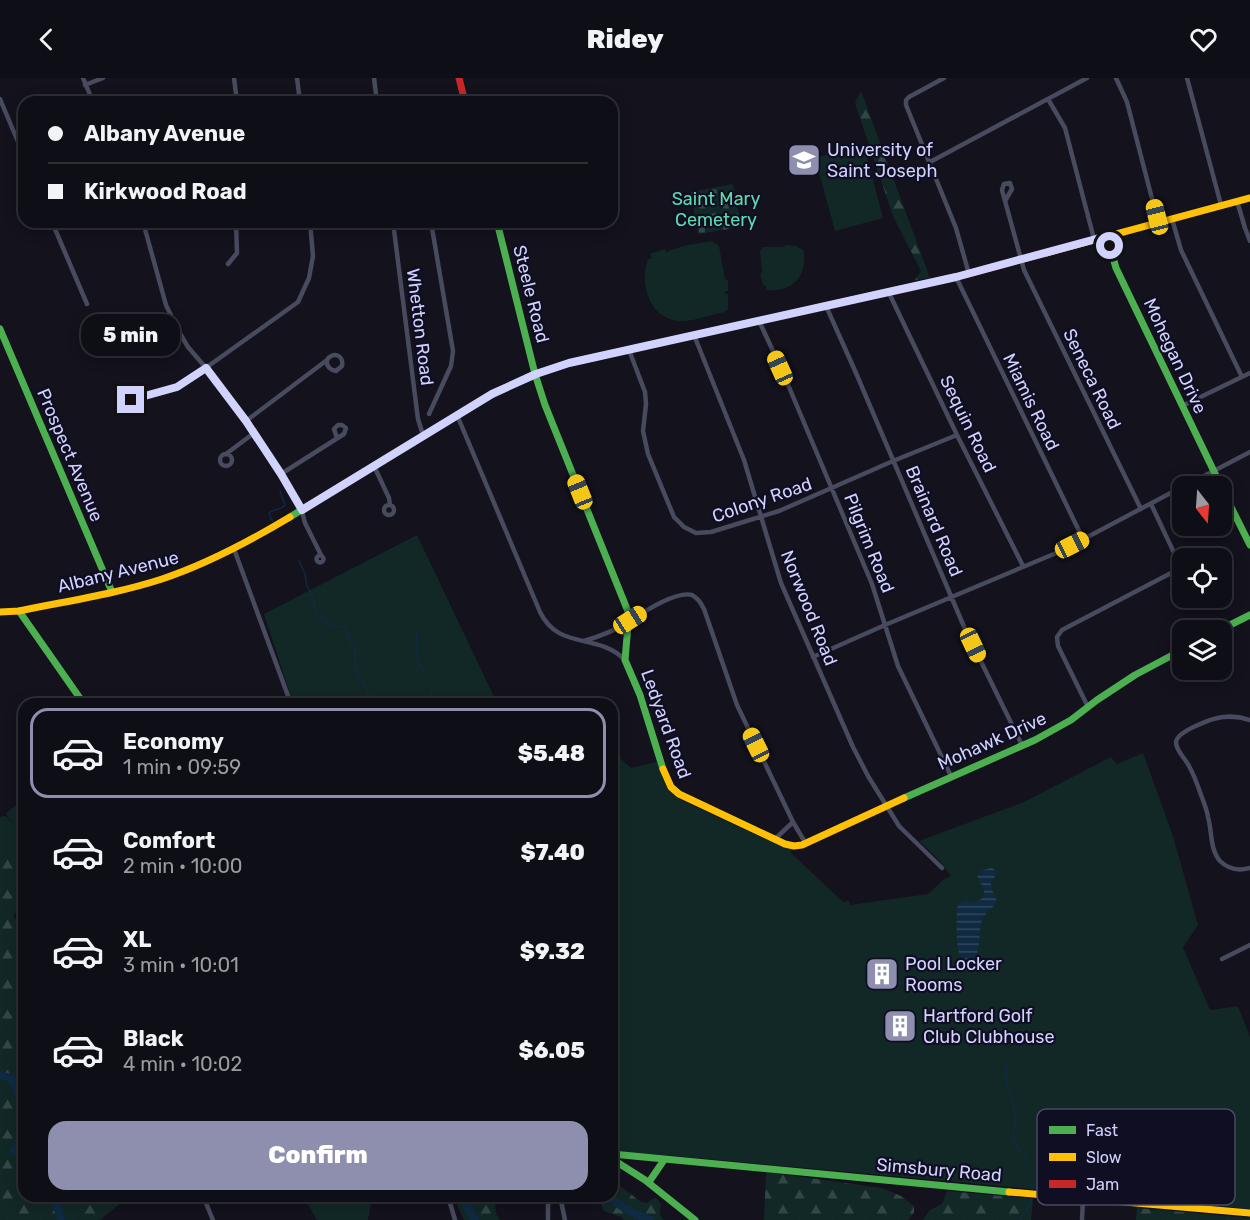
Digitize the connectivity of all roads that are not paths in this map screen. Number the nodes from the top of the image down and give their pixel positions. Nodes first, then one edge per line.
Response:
1 (82, 78) edge
2 (103, 78) edge
3 (234, 78) edge
4 (297, 78) edge
5 (374, 78) edge
6 (459, 78) edge
7 (944, 78) edge
8 (1087, 78) edge
9 (1116, 78) edge
10 (1187, 78) edge
11 (85, 85) junction
12 (90, 96) edge
13 (236, 96) edge
14 (299, 96) edge
15 (376, 96) edge
16 (464, 96) edge
17 (0, 99) edge
18 (1048, 99) junction
19 (7, 115) junction
20 (0, 118) edge
21 (18, 142) edge
22 (930, 162) junction
23 (1250, 198) edge
24 (1005, 201) dead end
25 (1238, 201) junction
26 (1221, 206) junction
27 (1172, 219) junction
28 (1158, 222) junction
29 (55, 228) edge
30 (145, 228) edge
31 (236, 228) edge
32 (311, 228) edge
33 (394, 228) edge
34 (432, 228) edge
35 (498, 228) edge
36 (1107, 236) junction
37 (1094, 239) junction
38 (1250, 241) edge
39 (1021, 259) junction
40 (228, 264) dead end
41 (969, 274) junction
42 (956, 277) junction
43 (889, 292) junction
44 (87, 303) dead end
45 (826, 306) junction
46 (759, 321) junction
47 (0, 329) edge
48 (694, 335) junction
49 (629, 350) junction
50 (327, 360) dead end
51 (206, 368) junction
52 (1250, 373) edge
53 (536, 374) junction
54 (1242, 377) junction
55 (141, 397) dead end
56 (1182, 406) junction
57 (429, 414) dead end
58 (456, 415) junction
59 (246, 421) junction
60 (254, 433) junction
61 (423, 435) junction
62 (957, 435) junction
63 (337, 438) dead end
64 (1250, 452) edge
65 (226, 454) dead end
66 (893, 461) junction
67 (373, 466) junction
68 (1213, 471) junction
69 (281, 474) junction
70 (1204, 476) edge
71 (1216, 476) edge
72 (832, 489) junction
73 (1172, 493) edge
74 (1151, 504) junction
75 (390, 505) dead end
76 (1232, 506) edge
77 (1141, 509) junction
78 (302, 510) junction
79 (761, 516) junction
80 (1247, 533) edge
81 (1083, 539) junction
82 (1250, 545) edge
83 (234, 549) junction
84 (321, 555) dead end
85 (1023, 567) junction
86 (112, 592) junction
87 (952, 597) junction
88 (18, 611) junction
89 (0, 612) edge
90 (1250, 615) edge
91 (630, 620) junction
92 (1232, 624) edge
93 (885, 625) junction
94 (584, 641) junction
95 (1172, 655) edge
96 (813, 657) junction
97 (625, 660) junction
98 (80, 698) edge
99 (289, 698) edge
100 (1088, 707) junction
101 (1250, 720) edge
102 (1022, 745) junction
103 (951, 776) junction
104 (885, 806) junction
105 (793, 822) junction
106 (774, 840) junction
107 (806, 844) junction
108 (942, 868) dead end
109 (1250, 868) edge
110 (1250, 945) edge
111 (1222, 959) dead end
112 (618, 1155) edge
113 (626, 1157) junction
114 (618, 1159) edge
115 (664, 1160) junction
116 (618, 1163) edge
117 (650, 1182) junction
118 (1037, 1195) edge
119 (206, 1202) edge
120 (450, 1202) edge
121 (549, 1202) edge
122 (561, 1202) edge
123 (1083, 1205) edge
124 (1155, 1205) edge
125 (1250, 1213) edge
126 (213, 1220) edge
127 (455, 1220) edge
128 (548, 1220) edge
129 (565, 1220) edge
130 (695, 1220) edge
131 (1082, 1220) edge

1 - 11 street
2 - 11 street
3 - 13 street
4 - 14 street
5 - 15 street
6 - 16 main road
7 - 22 street
8 - 18 street
9 - 28 street
10 - 26 street
11 - 12 street
17 - 19 street
18 - 22 street
18 - 37 street
19 - 20 street
19 - 21 street
22 - 41 street
23 - 25 main road, Albany Avenue
24 - 39 street, Seneca Road
25 - 26 main road, Albany Avenue
25 - 38 street
26 - 27 main road, Albany Avenue
27 - 28 main road, Albany Avenue
27 - 54 street
28 - 36 main road, Albany Avenue
29 - 44 street
30 - 51 street
31 - 40 street
32 - 51 street
33 - 61 street, Whetton Road
34 - 57 street
35 - 53 main road, Steele Road
36 - 37 main road, Albany Avenue
36 - 56 main road, Mohegan Drive
37 - 39 main road, Albany Avenue
39 - 41 main road, Albany Avenue
39 - 77 street, Seneca Road
41 - 42 main road, Albany Avenue
42 - 43 main road, Albany Avenue
42 - 81 street, Miamis Road
43 - 45 main road, Albany Avenue
43 - 62 street, Sequin Road
45 - 46 main road, Albany Avenue
45 - 66 street, Brainard Road
46 - 48 main road, Albany Avenue
46 - 72 street, Pilgrim Road
47 - 86 main road, Prospect Avenue
48 - 49 main road, Albany Avenue
48 - 79 street, Norwood Road
49 - 53 main road, Albany Avenue
49 - 79 street, Colony Road
50 - 59 street
51 - 55 street
51 - 59 street
52 - 54 street
53 - 58 main road, Albany Avenue
53 - 91 main road, Steele Road
54 - 56 street
56 - 68 main road, Mohegan Drive
58 - 61 main road, Albany Avenue
58 - 94 street, Ledyard Road
59 - 60 street
60 - 65 street
60 - 69 street
61 - 67 main road, Albany Avenue
62 - 66 street, Colony Road
62 - 85 street, Sequin Road
63 - 69 street
64 - 68 street
66 - 72 street, Colony Road
66 - 87 street, Brainard Road
67 - 75 street
67 - 78 main road, Albany Avenue
68 - 70 street
68 - 71 main road, Mohegan Drive
69 - 78 street
72 - 79 street, Colony Road
72 - 93 street, Pilgrim Road
73 - 74 street
74 - 77 street
74 - 100 street
76 - 80 main road, Mohegan Drive
77 - 81 street
78 - 83 main road, Albany Avenue
78 - 84 street
79 - 96 street, Norwood Road
80 - 82 main road, Mohegan Drive
81 - 85 street
83 - 86 main road, Albany Avenue
83 - 99 street
85 - 87 street
86 - 88 main road, Albany Avenue
87 - 93 street
87 - 102 street, Brainard Road
88 - 89 main road, Albany Avenue
88 - 98 main road
90 - 92 main road
91 - 94 street
91 - 97 main road
91 - 105 street
93 - 96 street
93 - 103 street, Pilgrim Road
94 - 97 street, Ledyard Road
95 - 100 main road, Mohawk Drive
96 - 104 street, Norwood Road
97 - 106 main road, Ledyard Road
100 - 102 main road, Mohawk Drive
101 - 109 street
102 - 103 main road, Mohawk Drive
103 - 104 main road, Mohawk Drive
104 - 107 main road, Mohawk Drive
104 - 108 street, Norwood Road
105 - 106 street
105 - 107 street
106 - 107 main road, Ledyard Road
110 - 111 street
112 - 113 main road, Simsbury Road
113 - 114 main road, Simsbury Road
113 - 115 main road, Simsbury Road
115 - 117 main road
115 - 118 main road, Simsbury Road
116 - 117 main road
117 - 130 main road
119 - 126 street
120 - 127 street
121 - 128 street
122 - 129 street
123 - 131 street
124 - 125 main road, Simsbury Road

